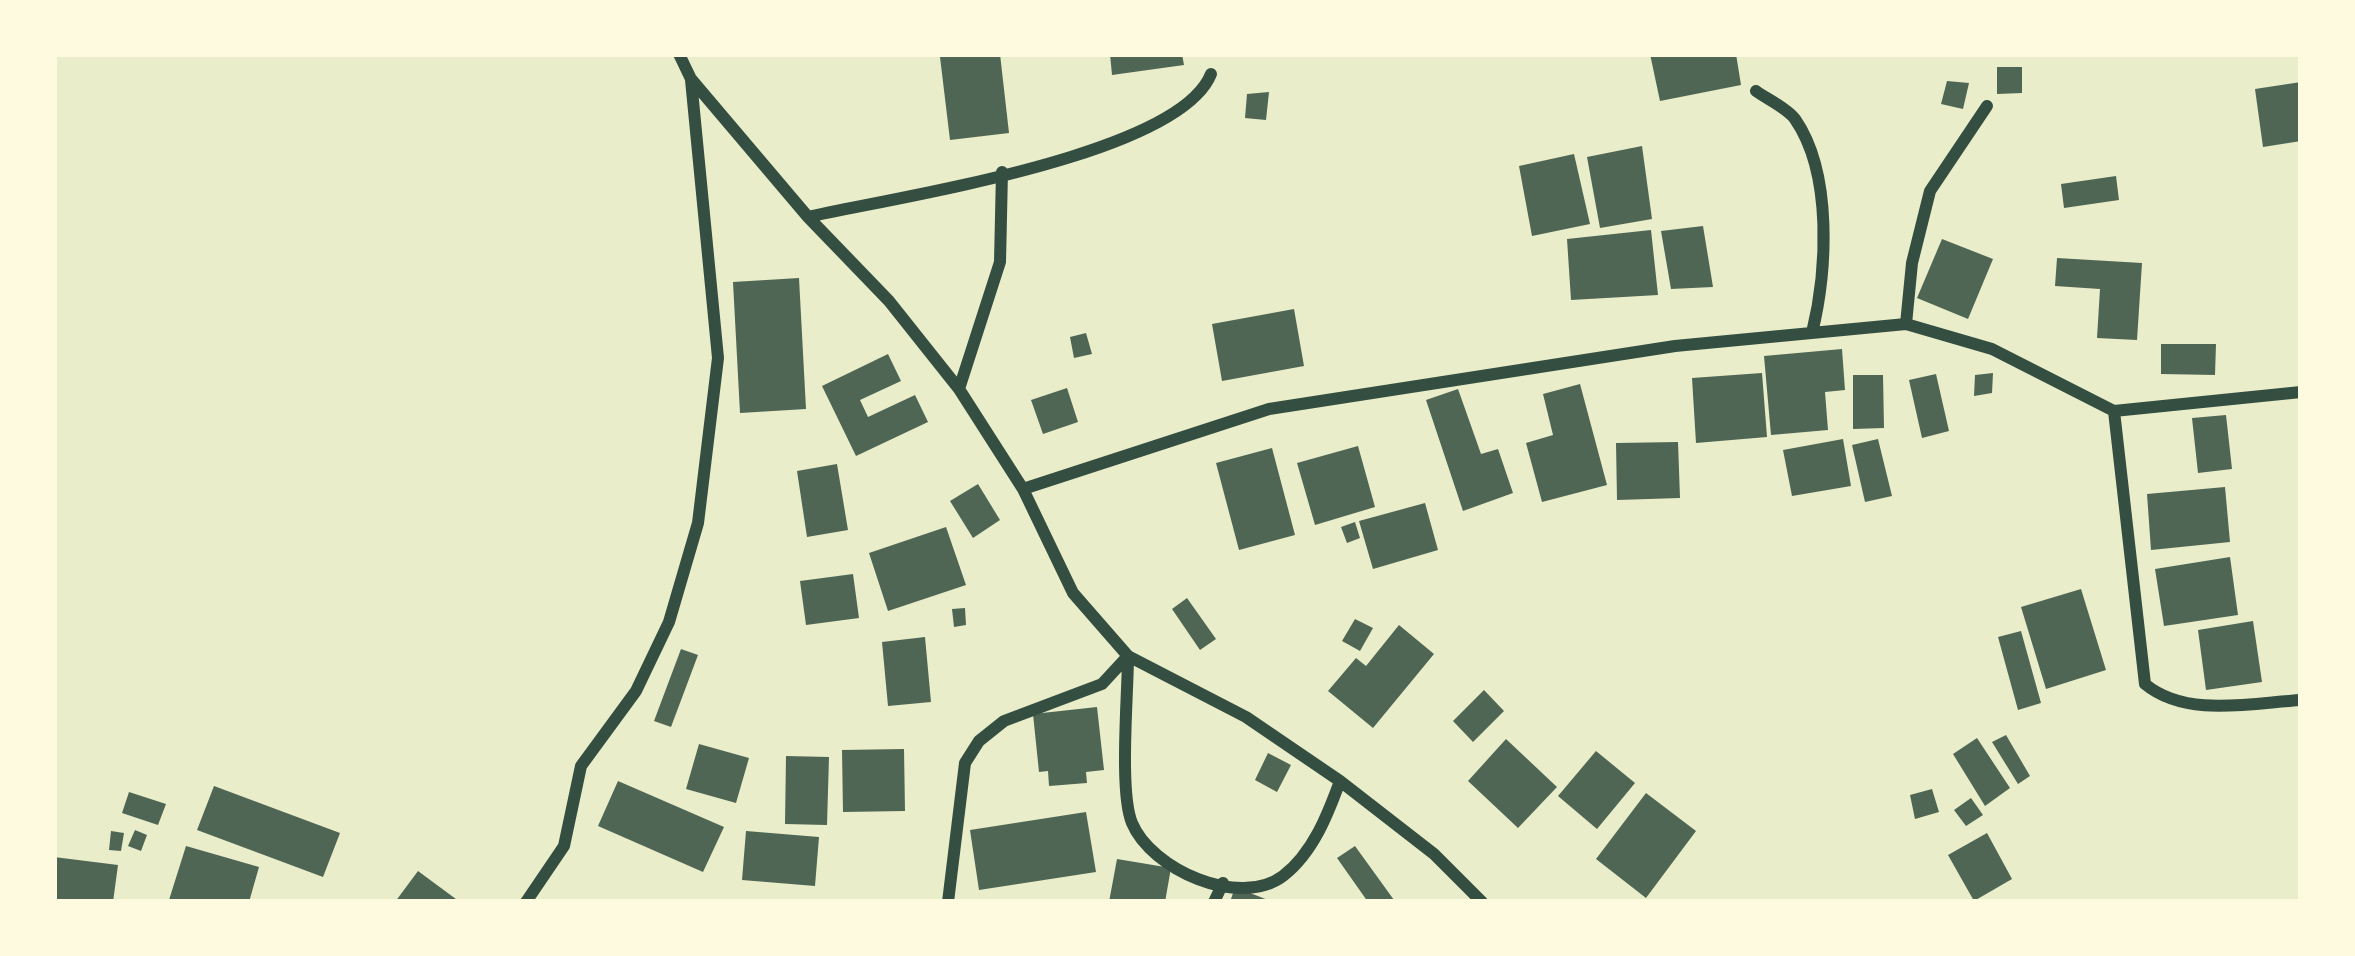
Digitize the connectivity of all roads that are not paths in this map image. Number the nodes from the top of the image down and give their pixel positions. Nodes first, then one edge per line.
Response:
1 (679, 54) edge
2 (1211, 74) dead end
3 (691, 79) junction
4 (1756, 91) dead end
5 (1987, 106) dead end
6 (1002, 172) junction
7 (808, 217) junction
8 (1906, 324) junction
9 (1812, 333) junction
10 (959, 389) junction
11 (2301, 392) edge
12 (2114, 411) junction
13 (1023, 489) junction
14 (1128, 656) junction
15 (2301, 700) edge
16 (1340, 782) junction
17 (1222, 883) junction
18 (526, 902) edge
19 (948, 902) edge
20 (1214, 902) edge
21 (1482, 902) edge

1 - 3 street
2 - 6 street
3 - 7 street
3 - 18 street
4 - 9 street
5 - 8 street
6 - 7 street
6 - 10 street
7 - 10 street
8 - 9 street
8 - 12 street
9 - 13 street
10 - 13 street
11 - 12 street
12 - 15 street
13 - 14 street
14 - 16 street
14 - 17 street
14 - 19 street
16 - 17 street
16 - 21 street
17 - 20 street

